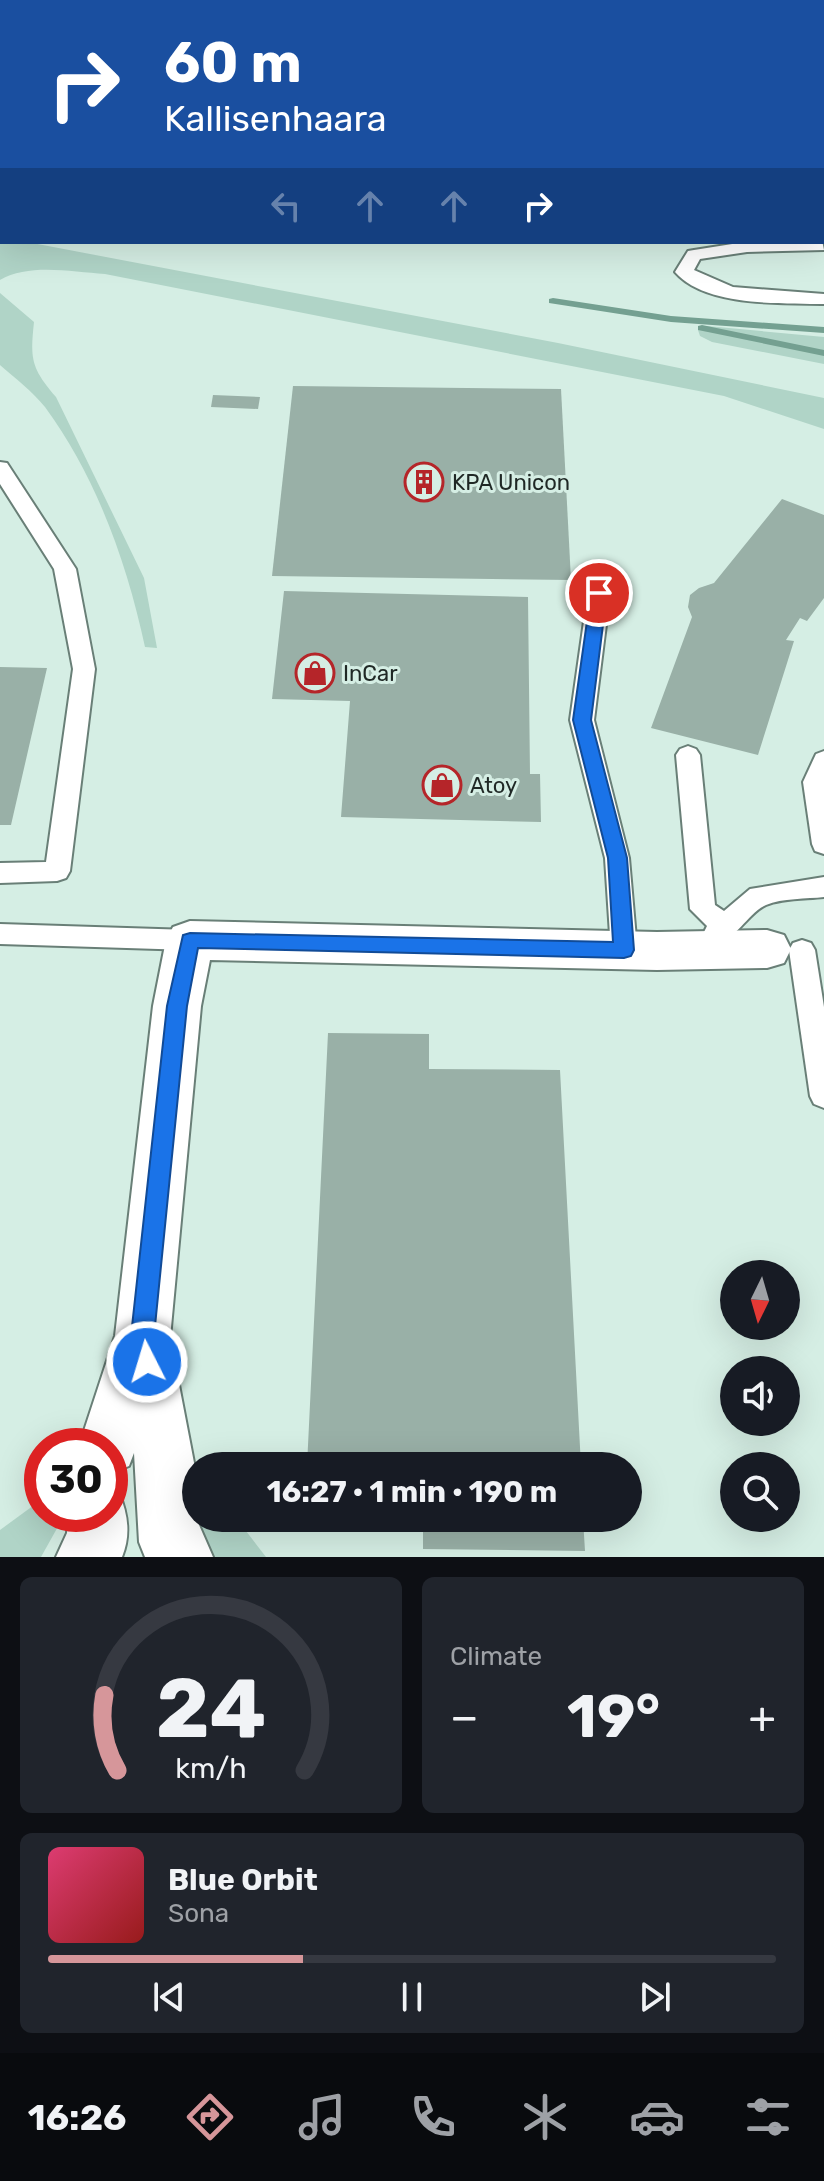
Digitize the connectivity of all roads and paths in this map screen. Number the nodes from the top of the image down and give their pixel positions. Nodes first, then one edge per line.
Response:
1 (824, 245) edge
2 (824, 299) edge
3 (0, 468) edge
4 (599, 593) dead end
5 (688, 755) dead end
6 (824, 760) edge
7 (824, 844) edge
8 (0, 873) edge
9 (824, 887) edge
10 (0, 934) edge
11 (713, 936) junction
12 (190, 940) junction
13 (624, 950) junction
14 (798, 950) edge
15 (824, 1096) edge
16 (143, 1336) junction
17 (114, 1428) edge
18 (97, 1532) edge
19 (86, 1557) edge
20 (183, 1557) edge

1 - 2 lane
3 - 8 lane
4 - 13 lane
5 - 11 lane
6 - 7 lane
9 - 11 lane
10 - 12 lane
11 - 13 street
11 - 14 street
12 - 13 street
12 - 16 street
14 - 15 lane
16 - 17 street
16 - 20 street
18 - 19 street

